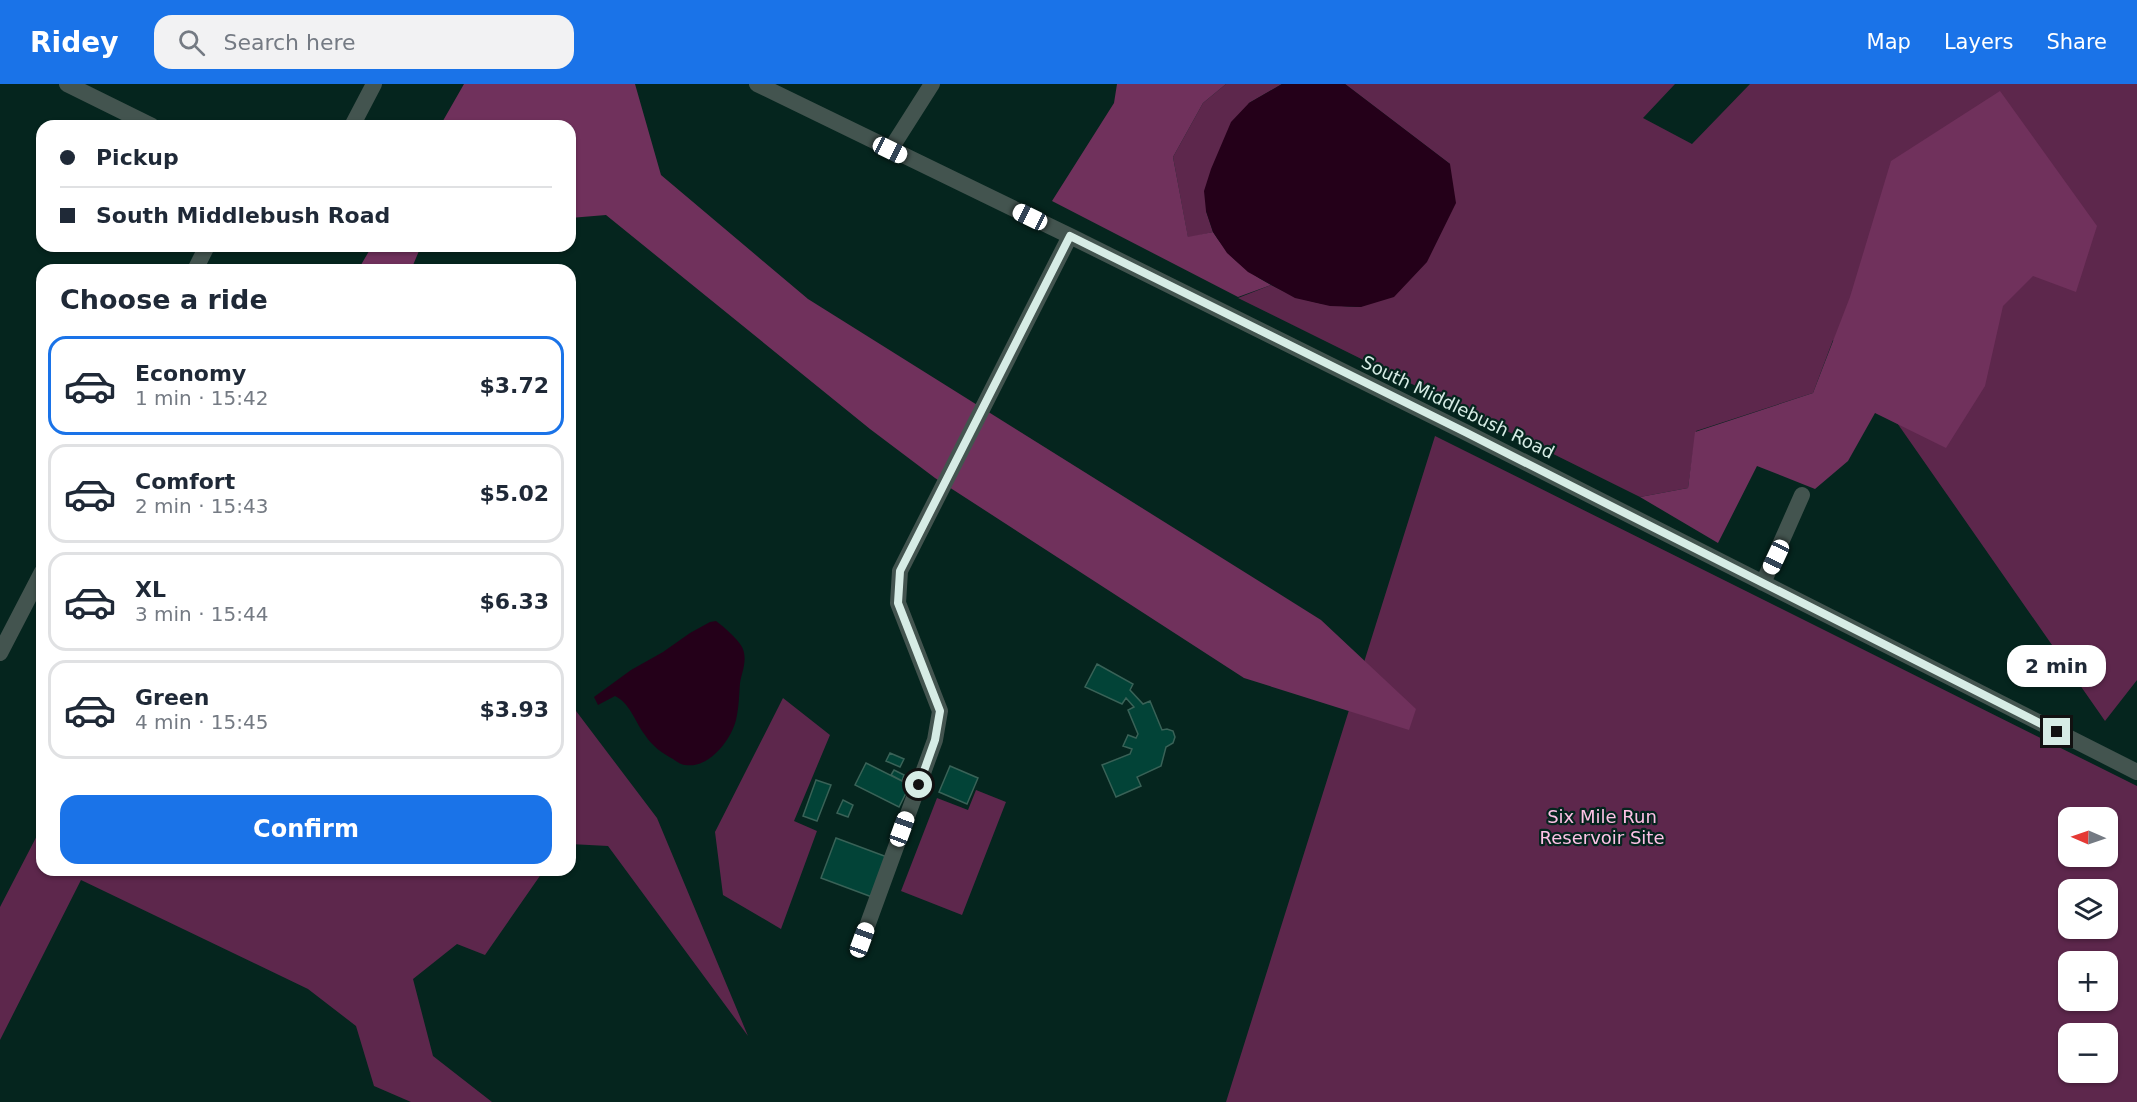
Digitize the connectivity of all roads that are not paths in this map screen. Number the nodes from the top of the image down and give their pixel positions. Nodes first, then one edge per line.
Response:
1 (67, 84) edge
2 (374, 84) edge
3 (757, 84) edge
4 (932, 84) edge
5 (140, 120) edge
6 (355, 120) edge
7 (890, 150) junction
8 (1070, 236) junction
9 (1802, 495) dead end
10 (1763, 583) junction
11 (36, 584) edge
12 (0, 653) edge
13 (2137, 772) edge
14 (862, 940) dead end

1 - 5 street
2 - 6 street
3 - 7 street, South Middlebush Road
4 - 7 street
7 - 8 street, South Middlebush Road
8 - 10 street, South Middlebush Road
8 - 14 street
9 - 10 street
10 - 13 street, South Middlebush Road
11 - 12 street

